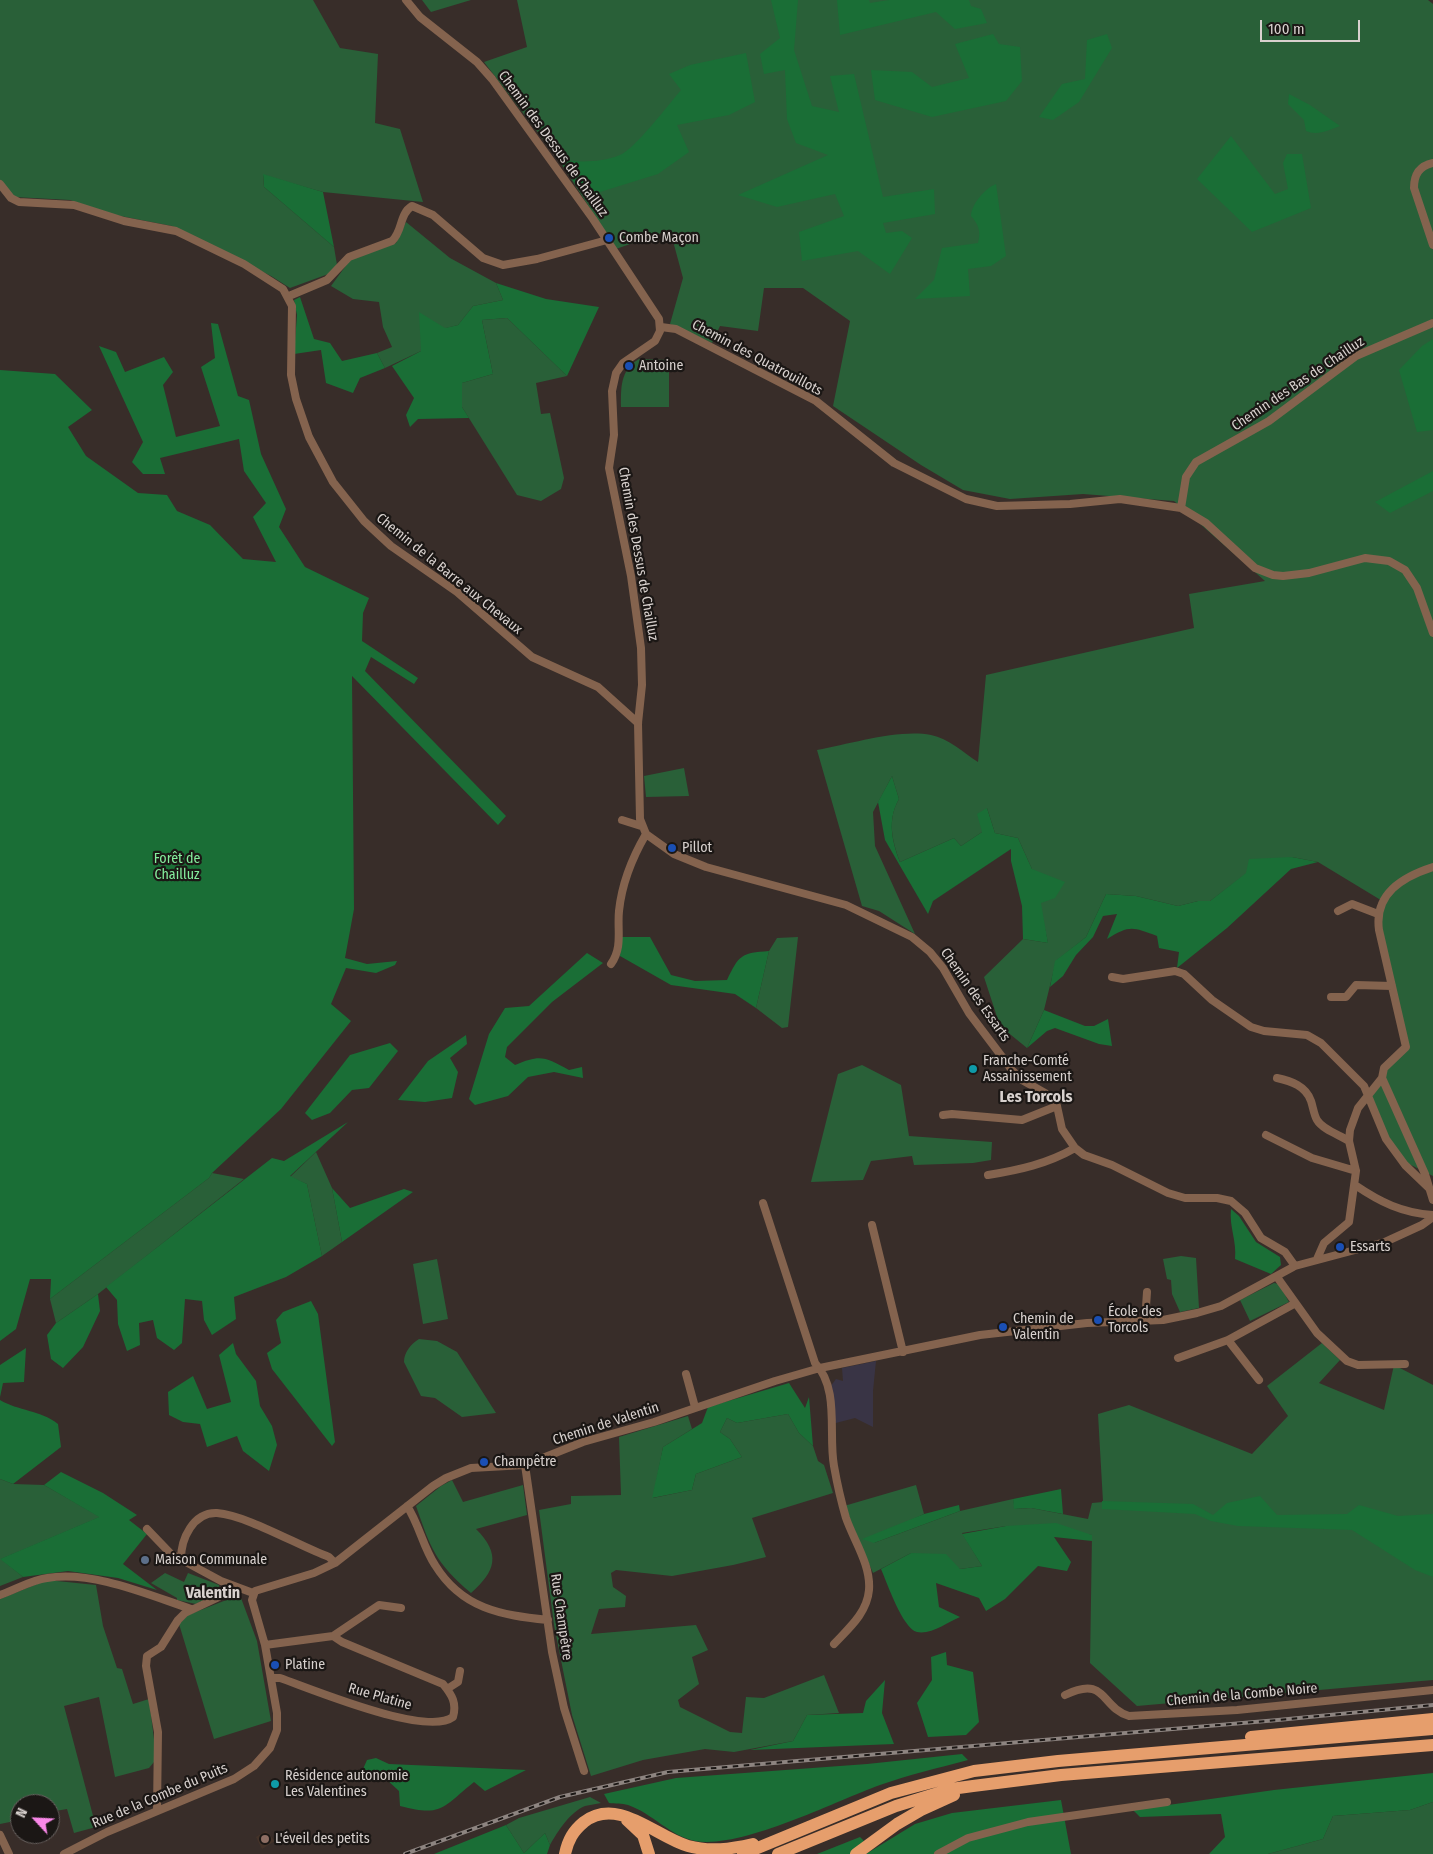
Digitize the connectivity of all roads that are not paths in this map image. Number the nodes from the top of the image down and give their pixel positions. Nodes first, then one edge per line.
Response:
1 (406, 0) edge
2 (1433, 163) edge
3 (0, 184) edge
4 (607, 240) junction
5 (1433, 245) edge
6 (289, 296) junction
7 (1433, 323) edge
8 (660, 327) junction
9 (1181, 508) junction
10 (1433, 633) edge
11 (638, 723) junction
12 (622, 820) dead end
13 (641, 826) junction
14 (646, 834) junction
15 (1433, 867) edge
16 (1338, 911) dead end
17 (1378, 914) junction
18 (611, 964) dead end
19 (1112, 977) dead end
20 (1392, 986) junction
21 (1331, 997) dead end
22 (1277, 1078) dead end
23 (1382, 1078) junction
24 (1368, 1098) junction
25 (1057, 1106) junction
26 (943, 1115) dead end
27 (1266, 1135) dead end
28 (1350, 1141) junction
29 (1074, 1148) junction
30 (1356, 1171) junction
31 (988, 1175) dead end
32 (1355, 1185) junction
33 (1429, 1188) junction
34 (1433, 1200) edge
35 (763, 1203) dead end
36 (1433, 1216) edge
37 (872, 1225) dead end
38 (1317, 1259) junction
39 (1296, 1266) junction
40 (1277, 1277) junction
41 (1148, 1292) dead end
42 (1294, 1304) junction
43 (1145, 1321) junction
44 (1228, 1340) junction
45 (903, 1352) junction
46 (1178, 1358) dead end
47 (1405, 1364) dead end
48 (820, 1368) junction
49 (686, 1374) dead end
50 (1259, 1380) dead end
51 (695, 1407) junction
52 (525, 1465) junction
53 (407, 1506) junction
54 (147, 1529) dead end
55 (181, 1559) junction
56 (335, 1563) junction
57 (230, 1585) junction
58 (253, 1593) junction
59 (0, 1596) edge
60 (174, 1604) junction
61 (401, 1608) dead end
62 (191, 1610) junction
63 (178, 1620) junction
64 (548, 1620) junction
65 (332, 1636) junction
66 (834, 1644) dead end
67 (265, 1645) junction
68 (460, 1671) dead end
69 (272, 1678) junction
70 (447, 1689) junction
71 (1433, 1690) edge
72 (1065, 1696) dead end
73 (1433, 1719) edge
74 (1433, 1729) edge
75 (1433, 1745) edge
76 (1058, 1761) junction
77 (584, 1771) dead end
78 (974, 1786) junction
79 (1167, 1802) dead end
80 (157, 1811) junction
81 (622, 1816) junction
82 (792, 1834) junction
83 (0, 1835) edge
84 (9, 1854) edge
85 (64, 1854) edge
86 (565, 1854) edge
87 (649, 1854) edge
88 (743, 1854) edge
89 (778, 1854) edge
90 (856, 1854) edge
91 (938, 1854) edge

1 - 4 street, Chemin des Dessus de Chailluz
2 - 5 street
3 - 6 street
4 - 6 street
4 - 8 street, Chemin des Dessus de Chailluz
6 - 11 street, Chemin de la Barre aux Chevaux
7 - 9 street, Chemin des Bas de Chailluz
8 - 9 street, Chemin des Quatrouillots
8 - 11 street, Chemin des Dessus de Chailluz
9 - 10 street, Chemin des Quatrouillots
11 - 13 street, Chemin des Dessus de Chailluz
12 - 13 street
13 - 14 street
14 - 18 street
14 - 25 street, Chemin des Essarts
15 - 17 street
16 - 17 street
17 - 20 street
19 - 24 street
20 - 21 street
20 - 23 street
22 - 28 street
23 - 24 street
23 - 33 street
24 - 28 street
24 - 33 street
25 - 26 street
25 - 29 street
27 - 30 street
28 - 30 street
29 - 31 street
29 - 39 street
30 - 32 street
32 - 36 street
32 - 38 street
33 - 34 street
35 - 48 street
36 - 38 street, Chemin de Valentin
37 - 45 street
38 - 39 street, Chemin de Valentin
39 - 40 street, Chemin de Valentin
40 - 42 street
40 - 43 street, Chemin de Valentin
41 - 43 street
42 - 44 street
42 - 47 street
43 - 45 street, Chemin de Valentin
44 - 46 street
44 - 50 street
45 - 48 street, Chemin de Valentin
48 - 51 street, Chemin de Valentin
48 - 66 street
49 - 51 street
51 - 52 street, Chemin de Valentin
52 - 53 street
52 - 64 street, Rue Champêtre
53 - 56 street
53 - 64 street
54 - 55 street
55 - 56 street
55 - 57 street
56 - 58 street
57 - 58 street
57 - 62 street
58 - 67 street, Rue de la Combe du Puits
59 - 60 street
60 - 62 street
60 - 63 street
61 - 65 street
62 - 63 street
63 - 80 street
64 - 77 street, Rue Champêtre
65 - 67 street
65 - 70 street
67 - 69 street, Rue de la Combe du Puits
68 - 70 street
69 - 70 street, Rue Platine
69 - 80 street, Rue de la Combe du Puits
71 - 72 street, Chemin de la Combe Noire
73 - 76 highway
74 - 76 highway
75 - 78 highway
76 - 82 highway
78 - 89 highway
78 - 90 highway
79 - 91 street
80 - 85 street, Rue de la Combe du Puits
81 - 82 highway
81 - 86 highway
81 - 87 highway
82 - 88 highway
83 - 84 street

